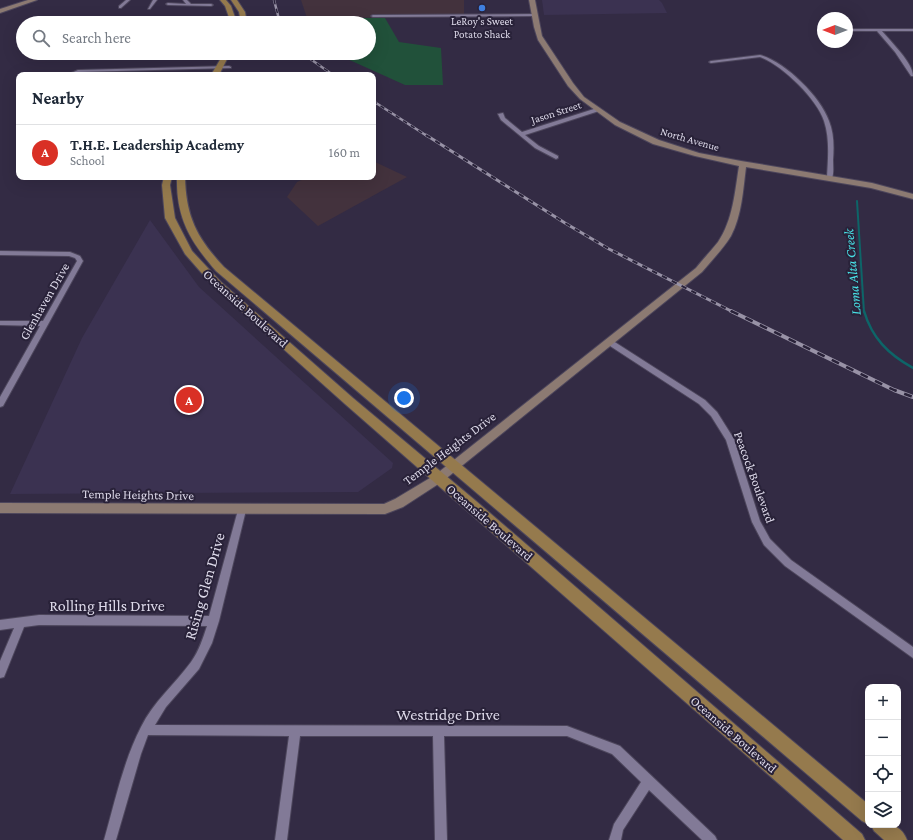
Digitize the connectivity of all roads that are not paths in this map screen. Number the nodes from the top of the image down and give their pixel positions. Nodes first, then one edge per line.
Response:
1 (23, 0) edge
2 (34, 0) edge
3 (128, 0) edge
4 (155, 0) edge
5 (185, 0) edge
6 (223, 0) edge
7 (234, 0) edge
8 (532, 0) edge
9 (168, 4) dead end
10 (190, 5) junction
11 (211, 5) dead end
12 (0, 7) edge
13 (120, 7) dead end
14 (149, 8) dead end
15 (187, 9) dead end
16 (0, 11) edge
17 (534, 15) junction
18 (232, 16) edge
19 (243, 16) edge
20 (373, 16) dead end
21 (853, 30) edge
22 (878, 30) junction
23 (913, 30) edge
24 (224, 60) edge
25 (232, 60) edge
26 (712, 62) dead end
27 (220, 67) junction
28 (229, 67) junction
29 (76, 72) edge
30 (217, 72) edge
31 (226, 72) edge
32 (913, 75) edge
33 (597, 110) junction
34 (501, 114) dead end
35 (522, 134) junction
36 (556, 157) dead end
37 (743, 163) junction
38 (830, 177) junction
39 (167, 180) edge
40 (174, 180) edge
41 (181, 180) edge
42 (180, 192) junction
43 (913, 197) edge
44 (0, 253) edge
45 (0, 323) edge
46 (45, 324) junction
47 (610, 342) junction
48 (0, 404) edge
49 (454, 466) junction
50 (439, 478) junction
51 (0, 508) edge
52 (242, 510) junction
53 (214, 621) junction
54 (21, 623) junction
55 (0, 626) edge
56 (913, 653) edge
57 (0, 673) edge
58 (145, 730) junction
59 (295, 730) junction
60 (438, 730) junction
61 (649, 780) junction
62 (865, 812) edge
63 (884, 828) edge
64 (110, 840) edge
65 (281, 840) edge
66 (441, 840) edge
67 (615, 840) edge
68 (711, 840) edge
69 (856, 840) edge
70 (898, 840) edge

1 - 12 street
2 - 16 street
3 - 13 street
4 - 14 street
5 - 10 street
6 - 18 main road
7 - 19 main road
8 - 17 street, North Avenue
9 - 10 street
10 - 11 street
10 - 15 street
17 - 20 street
17 - 33 street, North Avenue
21 - 22 street
22 - 23 street
22 - 32 street
24 - 27 main road
25 - 28 main road
26 - 38 street
27 - 28 street
27 - 29 street
27 - 30 main road
28 - 31 main road
33 - 35 street, Jason Street
33 - 37 street, North Avenue
34 - 35 street
35 - 36 street
37 - 38 street, North Avenue
37 - 47 street, Temple Heights Drive
38 - 43 street, North Avenue
39 - 50 main road, Oceanside Boulevard
40 - 42 main road
41 - 42 main road, Oceanside Boulevard
42 - 49 main road, Oceanside Boulevard
44 - 46 street, Glenhaven Drive
45 - 46 street
46 - 48 street, Glenhaven Drive
47 - 49 street, Temple Heights Drive
47 - 56 street, Peacock Boulevard
49 - 50 street, Temple Heights Drive
49 - 62 main road, Oceanside Boulevard
50 - 52 street, Temple Heights Drive
50 - 69 main road, Oceanside Boulevard
51 - 52 street, Temple Heights Drive
52 - 53 street, Rising Glen Drive
53 - 54 street, Rolling Hills Drive
53 - 58 street, Rising Glen Drive
54 - 55 street, Rolling Hills Drive
54 - 57 street
58 - 59 street, Westridge Drive
58 - 64 street, Rising Glen Drive
59 - 60 street, Westridge Drive
59 - 65 street
60 - 61 street, Westridge Drive
60 - 66 street
61 - 67 street
61 - 68 street, Westridge Drive
63 - 70 main road

